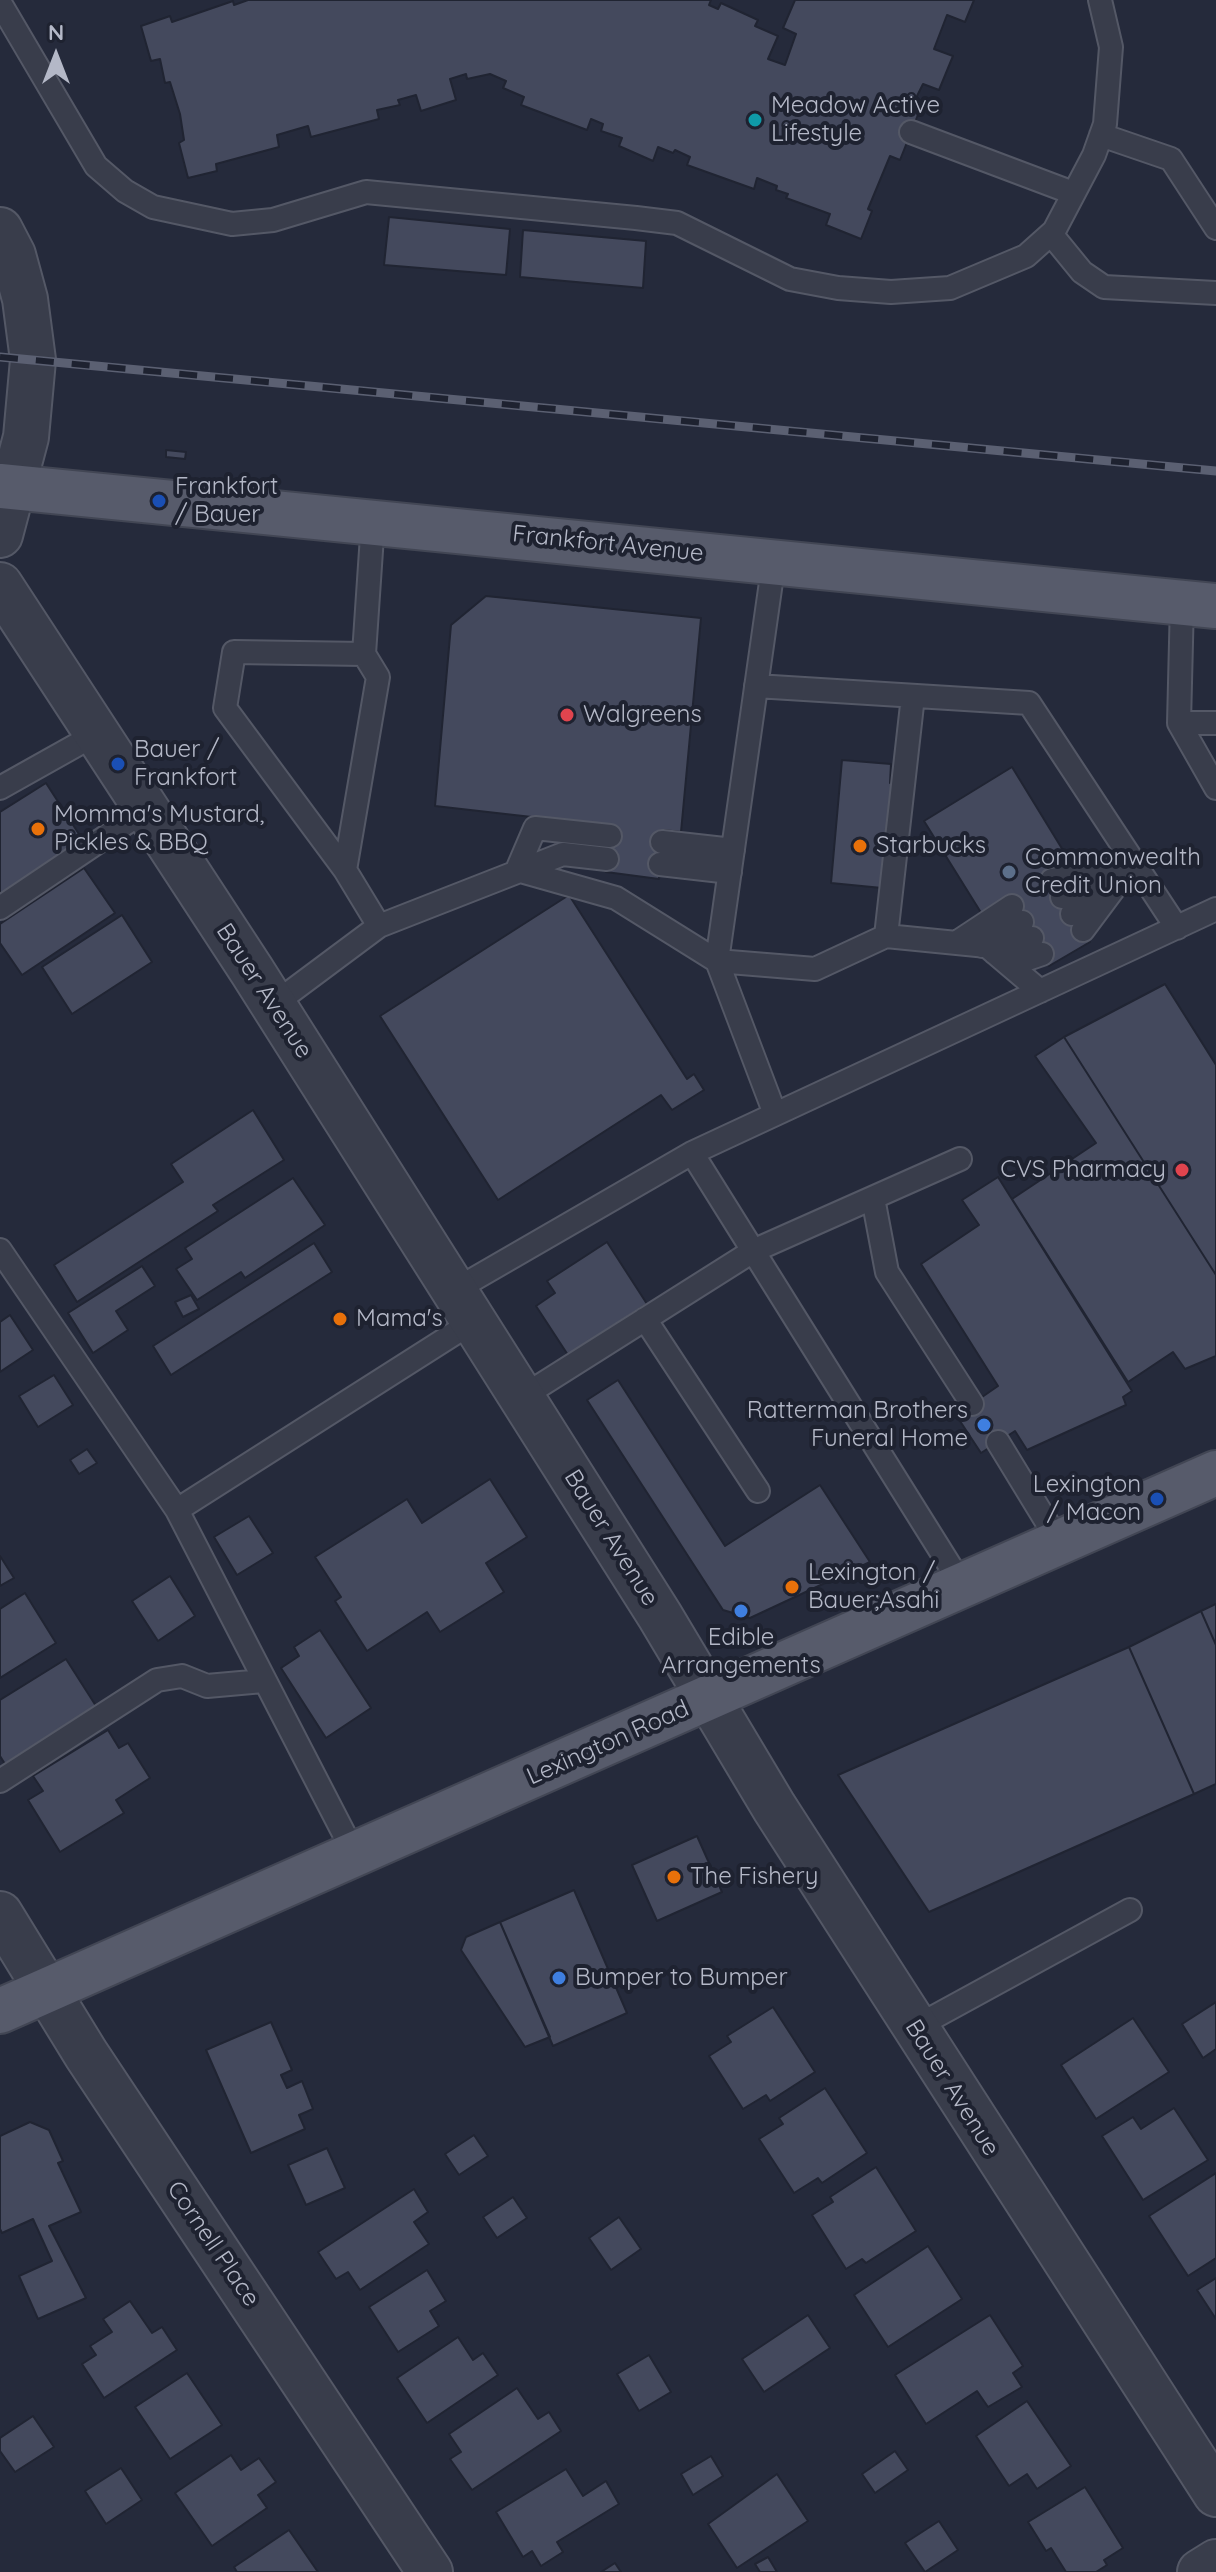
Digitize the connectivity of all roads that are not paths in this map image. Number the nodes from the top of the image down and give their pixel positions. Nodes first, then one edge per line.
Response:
1 (1100, 0) edge
2 (0, 3) edge
3 (911, 132) dead end
4 (1101, 135) junction
5 (1073, 193) junction
6 (1216, 228) edge
7 (0, 230) edge
8 (1051, 234) junction
9 (1216, 293) edge
10 (6, 486) edge
11 (373, 521) junction
12 (0, 535) edge
13 (774, 561) junction
14 (0, 585) edge
15 (1199, 604) edge
16 (364, 654) junction
17 (756, 686) junction
18 (913, 696) junction
19 (1179, 723) junction
20 (1216, 723) edge
21 (98, 733) junction
22 (0, 788) edge
23 (1216, 788) edge
24 (147, 809) junction
25 (661, 853) dead end
26 (731, 861) junction
27 (1133, 863) junction
28 (345, 870) junction
29 (517, 870) junction
30 (0, 908) edge
31 (1216, 909) edge
32 (379, 926) junction
33 (1177, 928) junction
34 (1027, 930) junction
35 (886, 936) junction
36 (956, 943) junction
37 (995, 955) junction
38 (717, 961) junction
39 (1040, 991) junction
40 (273, 1005) junction
41 (775, 1114) junction
42 (692, 1153) junction
43 (960, 1159) dead end
44 (873, 1198) junction
45 (0, 1250) edge
46 (753, 1251) junction
47 (464, 1306) junction
48 (645, 1319) junction
49 (522, 1397) junction
50 (972, 1404) dead end
51 (998, 1442) dead end
52 (1216, 1473) edge
53 (758, 1491) dead end
54 (177, 1510) junction
55 (1059, 1542) junction
56 (962, 1585) junction
57 (263, 1681) junction
58 (709, 1699) junction
59 (0, 1781) edge
60 (355, 1855) junction
61 (1130, 1910) dead end
62 (0, 1914) edge
63 (48, 1990) junction
64 (0, 2011) edge
65 (914, 2028) junction
66 (1216, 2494) edge
67 (1216, 2562) edge
68 (430, 2572) edge
69 (1200, 2572) edge

1 - 4 lane
2 - 8 lane
3 - 5 lane
4 - 5 lane
4 - 6 lane
5 - 8 lane
7 - 10 street
8 - 9 lane
10 - 11 main road, Frankfort Avenue
10 - 12 street
11 - 13 main road, Frankfort Avenue
11 - 16 lane
13 - 15 main road, Frankfort Avenue
13 - 17 lane
14 - 21 street, Bauer Avenue
15 - 19 lane
16 - 28 lane
16 - 28 lane
17 - 18 lane
17 - 26 lane
18 - 27 lane
18 - 35 lane
19 - 20 lane
19 - 23 lane
21 - 22 lane
21 - 24 street, Bauer Avenue
24 - 30 lane
24 - 40 street, Bauer Avenue
25 - 26 lane
26 - 38 lane
27 - 27 lane
27 - 33 lane
28 - 32 lane
29 - 29 lane
29 - 32 lane
29 - 38 lane
31 - 33 lane
32 - 40 lane
33 - 39 lane
34 - 36 lane
34 - 37 lane
34 - 37 lane
35 - 36 lane
35 - 38 lane
36 - 37 lane
37 - 39 lane
38 - 41 lane
39 - 41 lane
40 - 47 street, Bauer Avenue
41 - 42 lane
42 - 46 lane
42 - 47 lane
43 - 44 lane
44 - 46 lane
44 - 50 lane
45 - 54 lane
46 - 48 lane
46 - 56 lane
47 - 49 street, Bauer Avenue
47 - 54 lane
48 - 49 lane
48 - 53 lane
49 - 58 street, Bauer Avenue
51 - 55 lane
52 - 55 main road, Lexington Road
54 - 57 lane
55 - 56 main road, Lexington Road
56 - 58 main road, Lexington Road
57 - 59 lane
57 - 60 lane
58 - 60 main road, Lexington Road
58 - 65 street, Bauer Avenue
60 - 63 main road, Lexington Road
61 - 65 lane
62 - 63 street, Cornell Place
63 - 64 main road, Lexington Road
63 - 68 street, Cornell Place
65 - 66 street, Bauer Avenue
67 - 69 street

